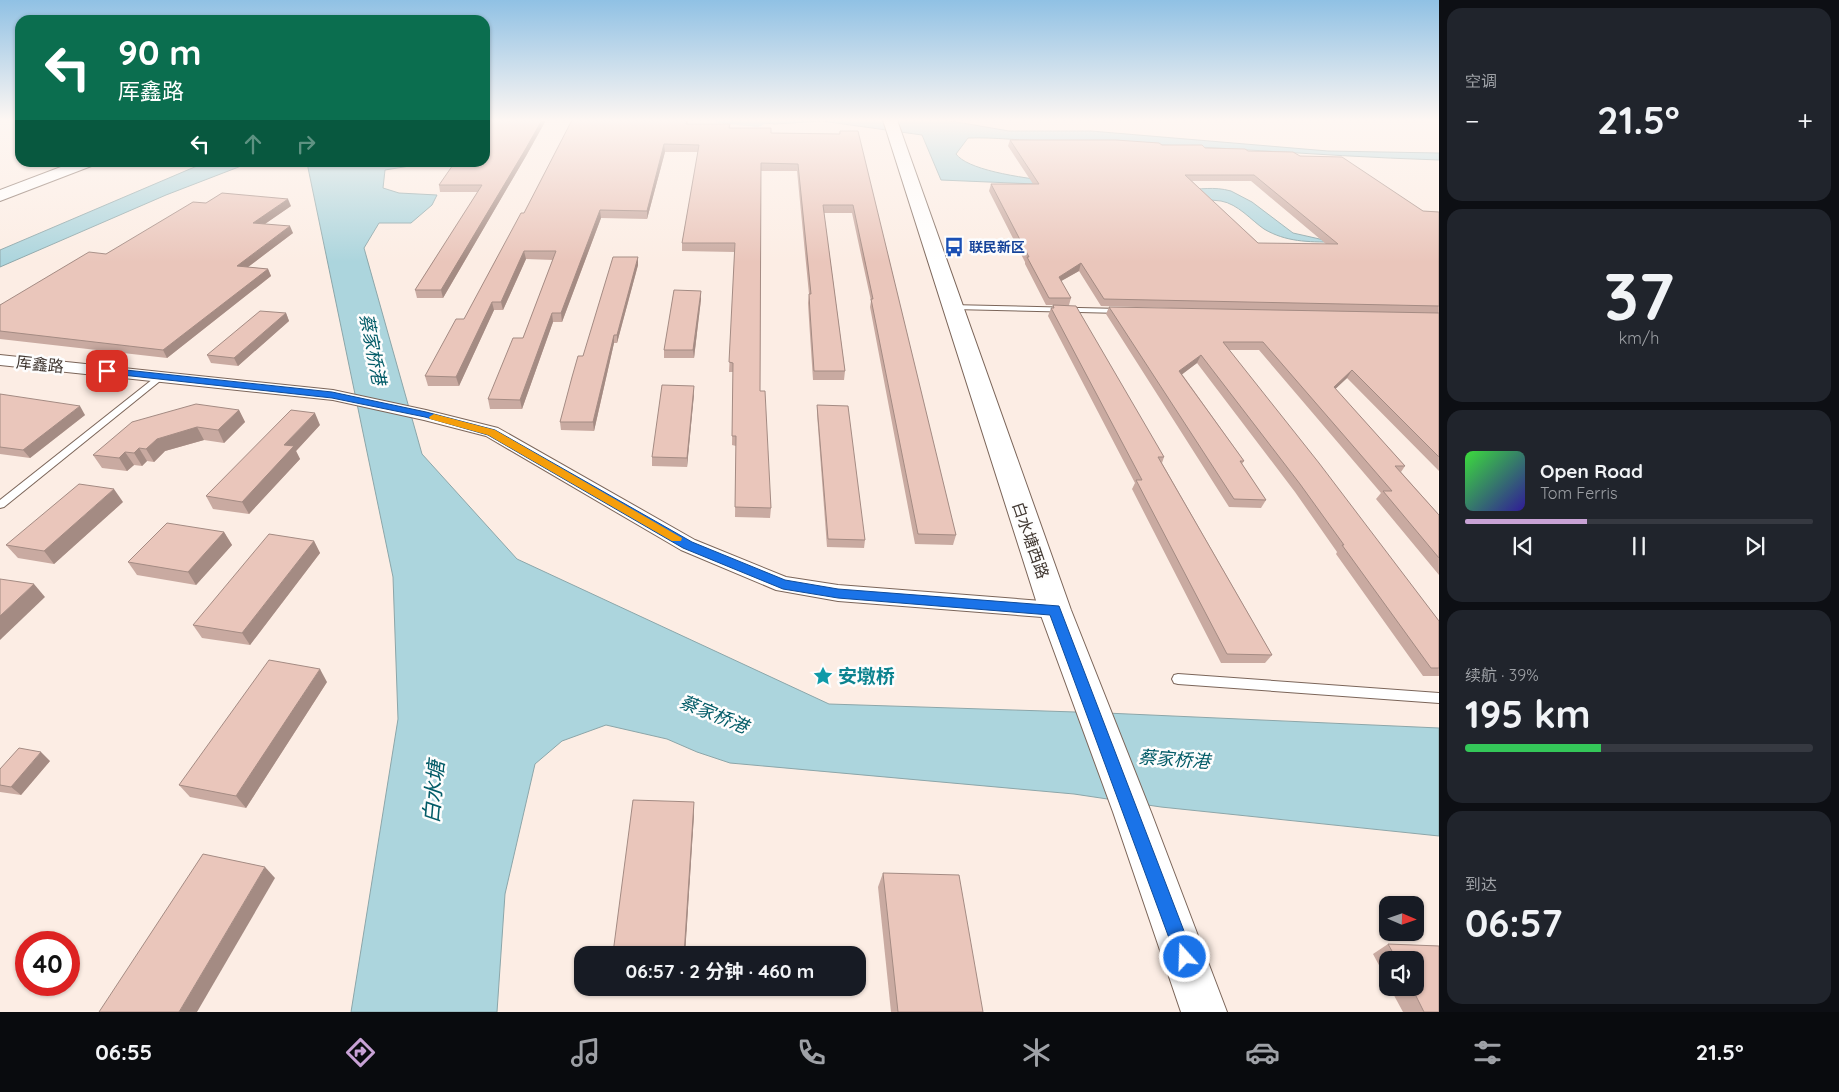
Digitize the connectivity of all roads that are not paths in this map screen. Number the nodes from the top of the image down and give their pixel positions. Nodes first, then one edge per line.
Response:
1 (75, 167) edge
2 (906, 167) edge
3 (0, 196) edge
4 (953, 307) junction
5 (1134, 311) edge
6 (0, 360) edge
7 (160, 376) junction
8 (0, 505) edge
9 (1055, 610) junction
10 (1178, 679) dead end
11 (1439, 698) edge
12 (1204, 1012) edge

1 - 3 street
2 - 4 street, 白水塘西路
4 - 5 lane
4 - 9 street, 白水塘西路
6 - 7 street, 厍鑫路
7 - 8 lane
7 - 9 street, 厍鑫路
9 - 12 street, 白水塘西路
10 - 11 lane

